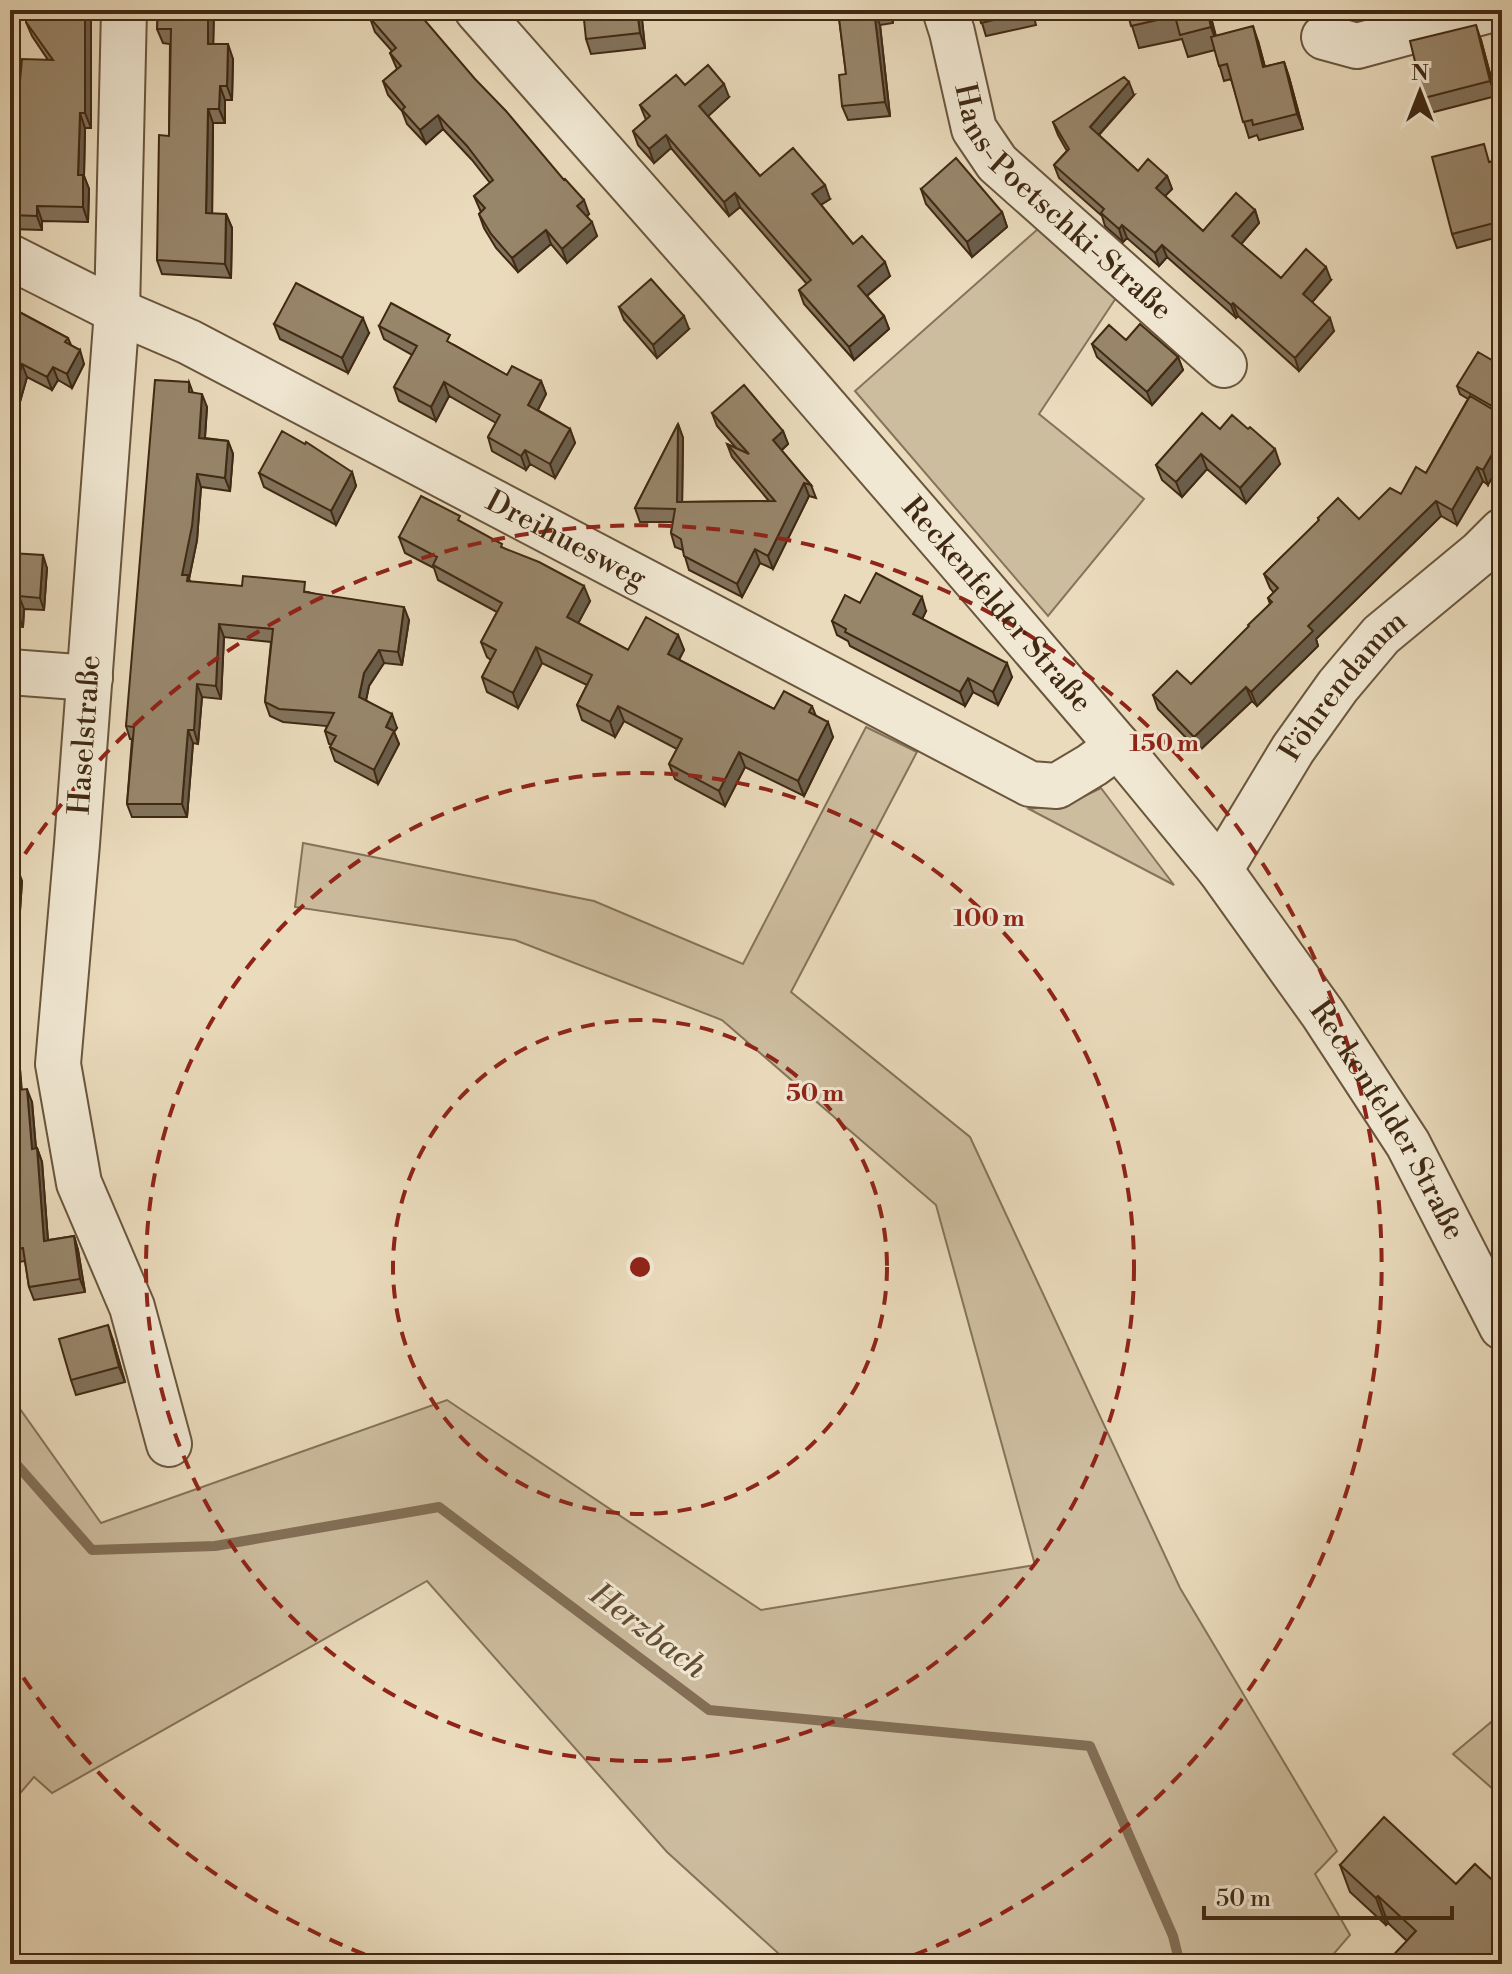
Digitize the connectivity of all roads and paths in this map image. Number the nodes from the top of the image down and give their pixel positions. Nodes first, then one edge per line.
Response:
1 (124, 10) edge
2 (477, 10) edge
3 (945, 10) edge
4 (1490, 10) edge
5 (1324, 37) dead end
6 (10, 257) edge
7 (117, 311) junction
8 (1224, 365) dead end
9 (1502, 531) edge
10 (10, 672) edge
11 (90, 678) junction
12 (1118, 746) junction
13 (1220, 870) junction
14 (1502, 1327) edge
15 (169, 1444) dead end

1 - 7 street, Haselstraße
2 - 12 street, Reckenfelder Straße
3 - 8 street, Hans-Poetschki-Straße
4 - 5 street
6 - 7 street, Dreihuesweg
7 - 11 street, Haselstraße
7 - 12 street, Dreihuesweg
9 - 13 street, Föhrendamm
10 - 11 street
11 - 15 street, Haselstraße
12 - 13 street, Reckenfelder Straße
13 - 14 street, Reckenfelder Straße

